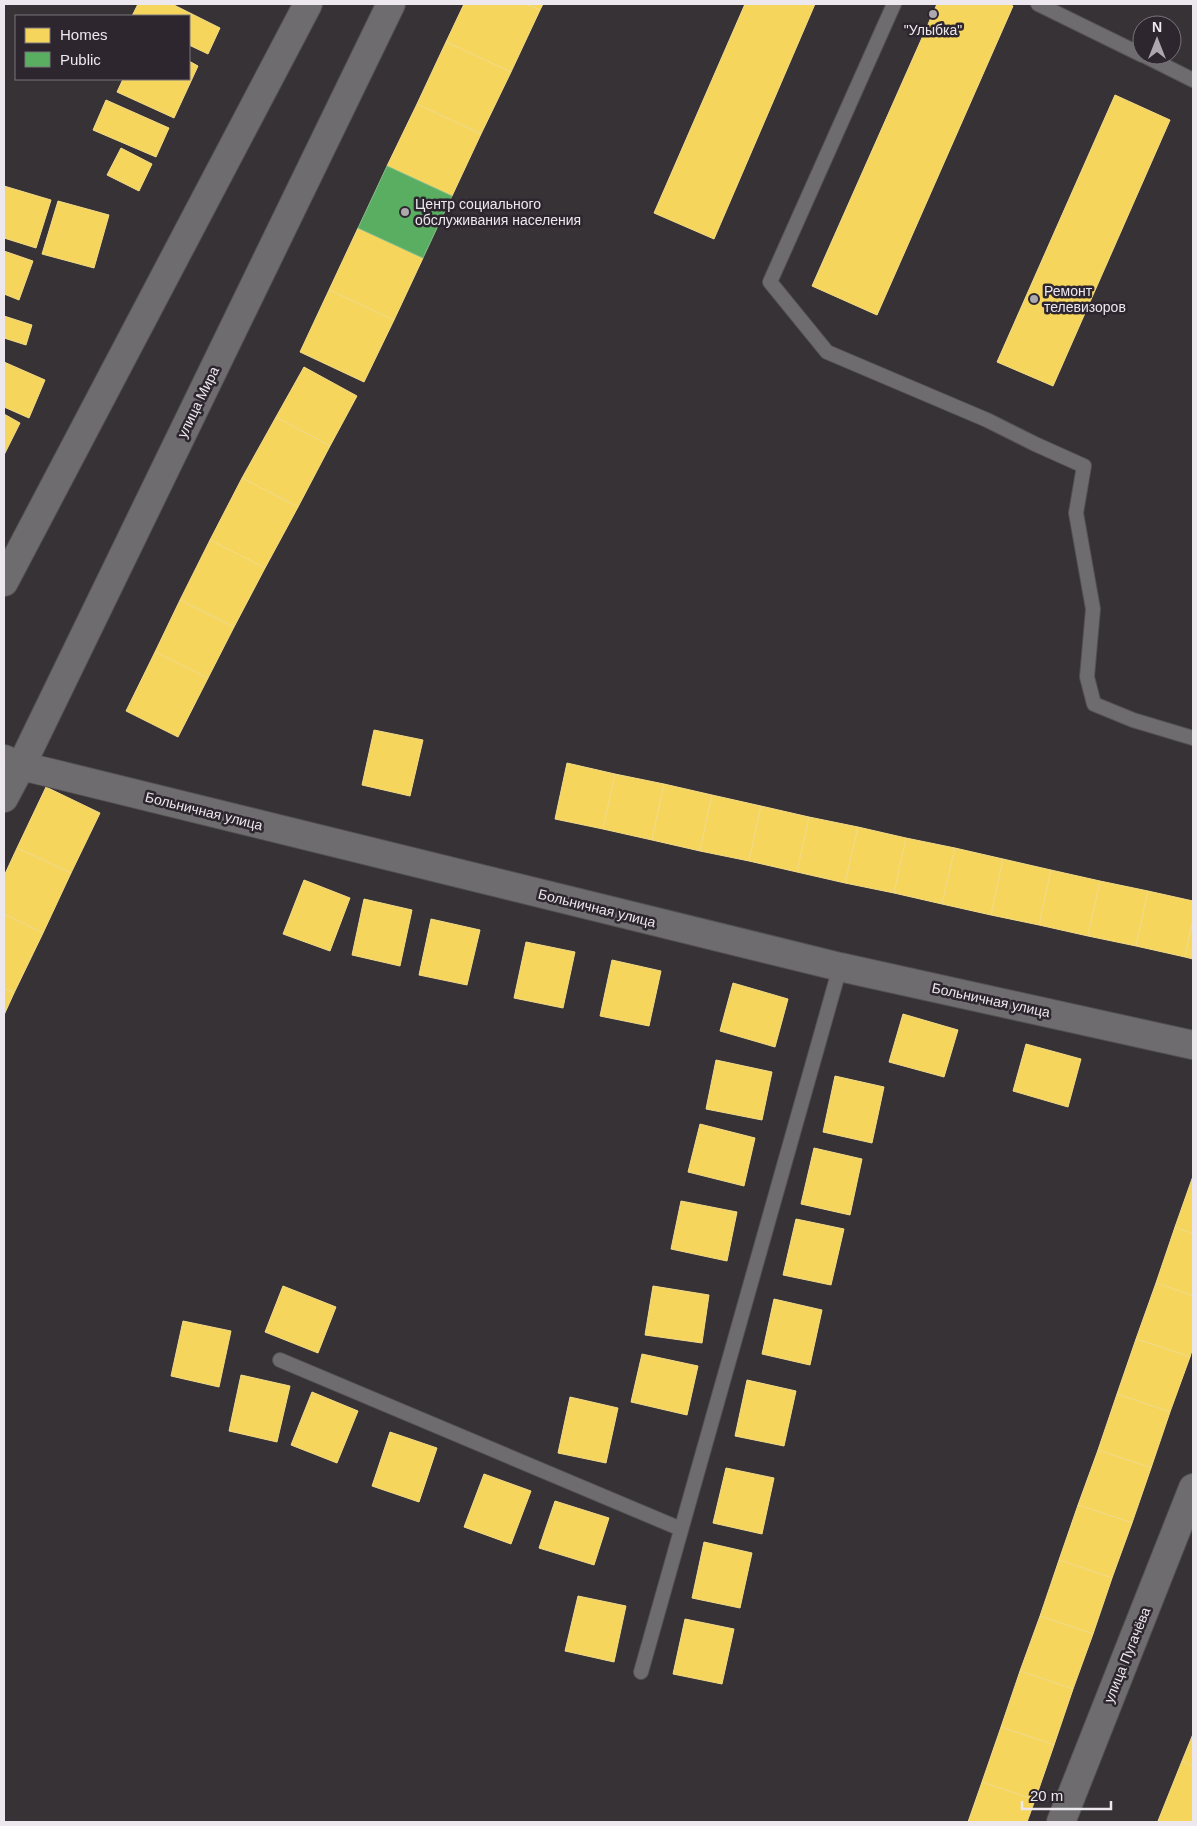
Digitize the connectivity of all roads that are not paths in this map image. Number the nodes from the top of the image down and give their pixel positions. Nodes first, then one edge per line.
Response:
1 (308, 4) edge
2 (391, 4) edge
3 (894, 4) edge
4 (1038, 4) edge
5 (1132, 50) edge
6 (1162, 65) edge
7 (1193, 80) edge
8 (4, 582) edge
9 (1193, 738) edge
10 (13, 762) edge
11 (4, 798) edge
12 (840, 967) junction
13 (1193, 1045) edge
14 (280, 1360) dead end
15 (1193, 1488) edge
16 (681, 1529) junction
17 (641, 1672) dead end
18 (1062, 1822) edge

1 - 8 street
2 - 10 street, улица Мира
3 - 9 lane
4 - 5 lane
6 - 7 lane
10 - 11 street, улица Мира
10 - 12 street, Больничная улица
12 - 13 street, Больничная улица
12 - 16 lane
14 - 16 lane
15 - 18 street, улица Пугачёва
16 - 17 lane

